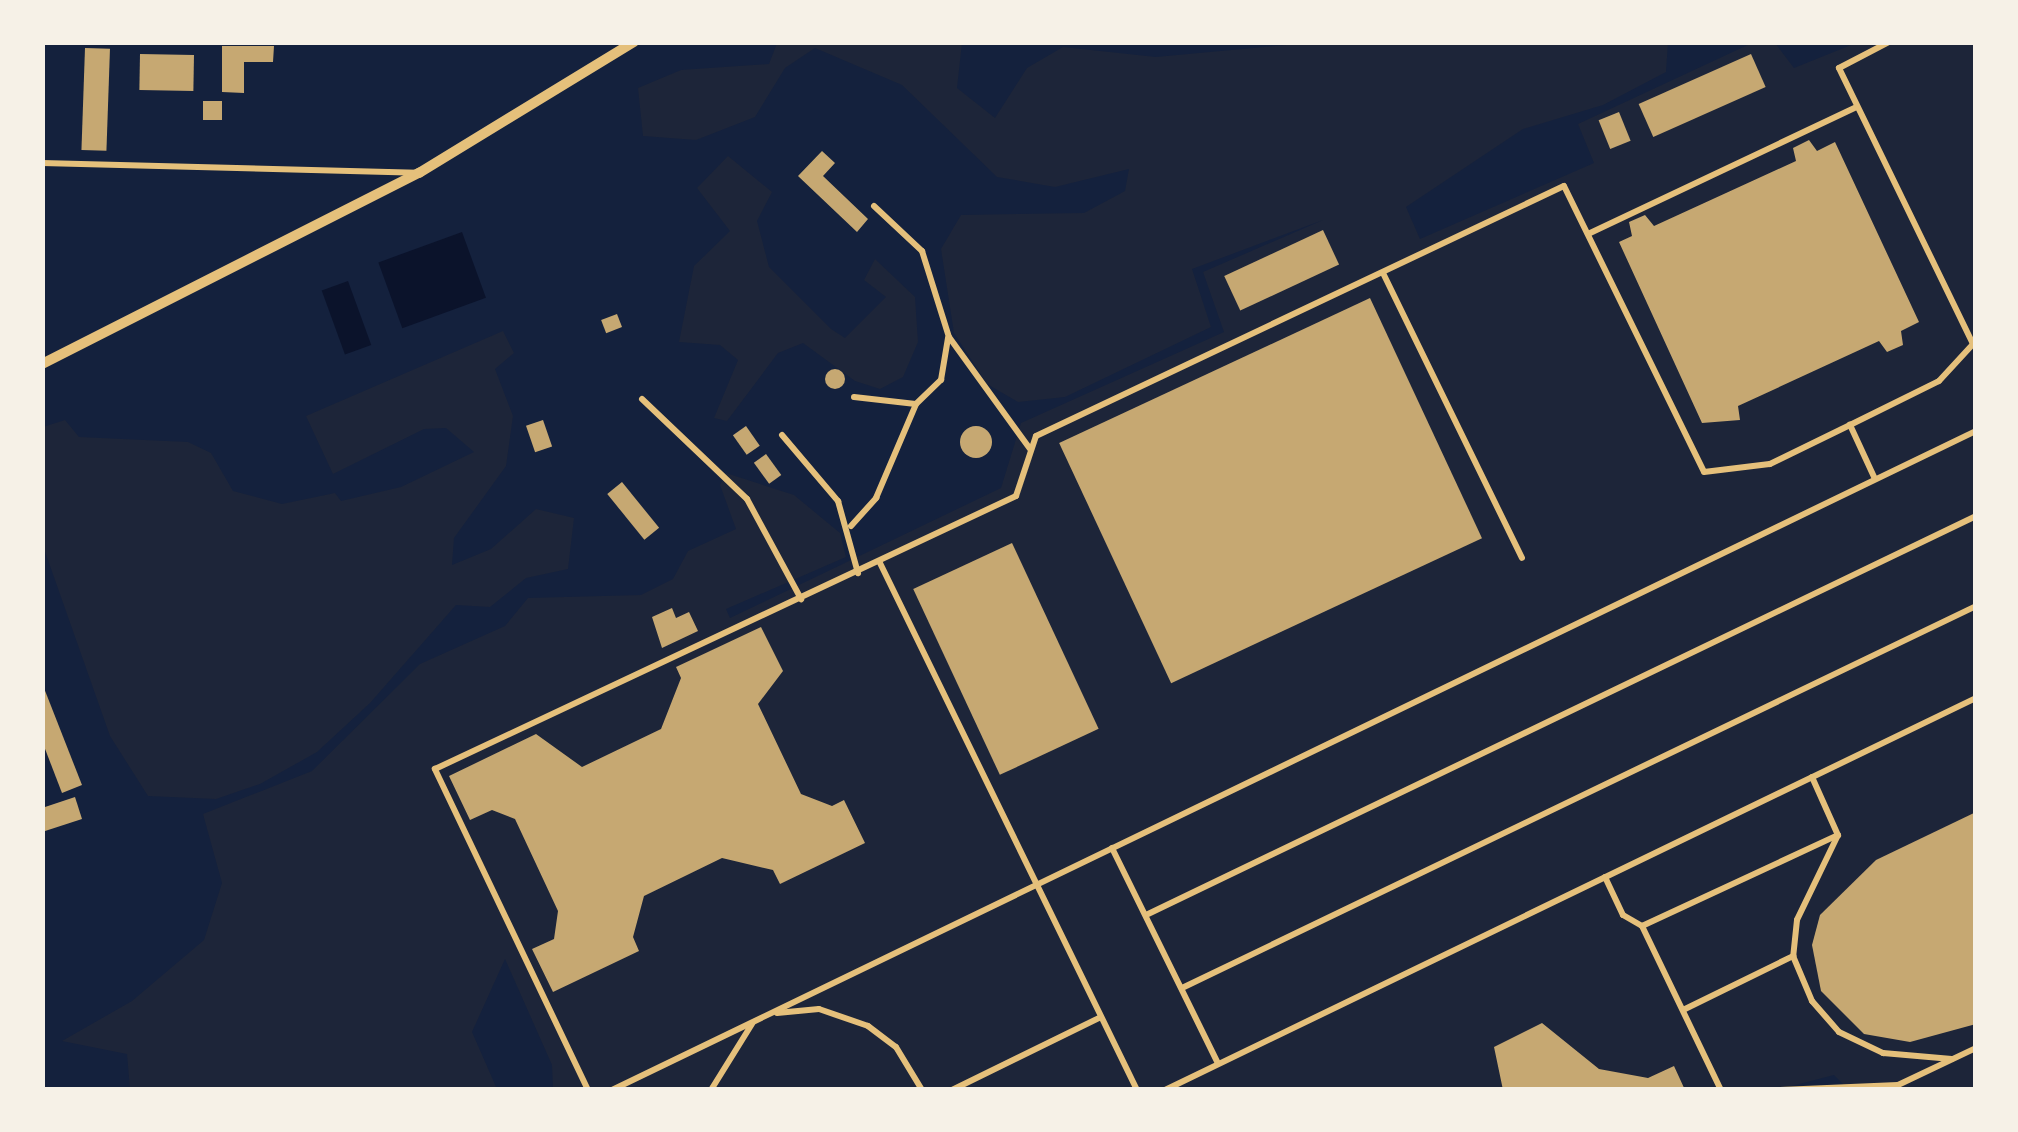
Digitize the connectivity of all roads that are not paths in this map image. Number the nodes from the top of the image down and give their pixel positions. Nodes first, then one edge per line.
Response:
1 (634, 42) edge
2 (1890, 42) edge
3 (1857, 107) junction
4 (42, 163) edge
5 (419, 173) junction
6 (874, 206) dead end
7 (1588, 234) junction
8 (1383, 273) junction
9 (949, 337) junction
10 (42, 364) edge
11 (854, 397) dead end
12 (642, 399) dead end
13 (916, 404) junction
14 (1850, 425) junction
15 (1976, 431) edge
16 (782, 435) dead end
17 (1031, 450) junction
18 (1876, 479) junction
19 (1976, 516) edge
20 (851, 526) junction
21 (1522, 558) dead end
22 (880, 563) junction
23 (858, 573) junction
24 (801, 599) junction
25 (1976, 606) edge
26 (1976, 698) edge
27 (1812, 777) junction
28 (1838, 835) junction
29 (1112, 848) junction
30 (1604, 878) junction
31 (1038, 884) junction
32 (1146, 916) junction
33 (1642, 926) junction
34 (1793, 956) junction
35 (1182, 988) junction
36 (1682, 1010) junction
37 (762, 1016) junction
38 (1099, 1018) junction
39 (1976, 1048) edge
40 (1952, 1059) junction
41 (1218, 1063) junction
42 (588, 1090) edge
43 (612, 1090) edge
44 (710, 1090) edge
45 (922, 1090) edge
46 (952, 1090) edge
47 (1136, 1090) edge
48 (1165, 1090) edge
49 (1721, 1090) edge
50 (1780, 1090) edge

1 - 5 street
2 - 3 lane
3 - 7 lane
3 - 14 lane
4 - 5 lane
5 - 10 street
6 - 9 lane
7 - 8 lane
7 - 14 lane
8 - 17 lane
8 - 21 lane
9 - 13 lane
9 - 17 lane
11 - 13 lane
12 - 24 lane
13 - 20 lane
14 - 18 lane
15 - 18 lane
16 - 20 lane
17 - 22 lane
18 - 29 lane
19 - 32 lane
20 - 23 lane
22 - 23 lane
22 - 31 lane
23 - 24 lane
24 - 42 lane
25 - 35 lane
26 - 27 lane
27 - 28 lane
27 - 30 lane
28 - 33 lane
28 - 34 lane
29 - 31 lane
29 - 32 lane
30 - 33 lane
30 - 41 lane
31 - 37 lane
31 - 38 lane
32 - 35 lane
33 - 36 lane
34 - 36 lane
34 - 40 lane
35 - 41 lane
36 - 49 lane
37 - 43 lane
37 - 44 lane
37 - 45 lane
38 - 46 lane
38 - 47 lane
39 - 40 lane
40 - 50 lane
41 - 48 lane

